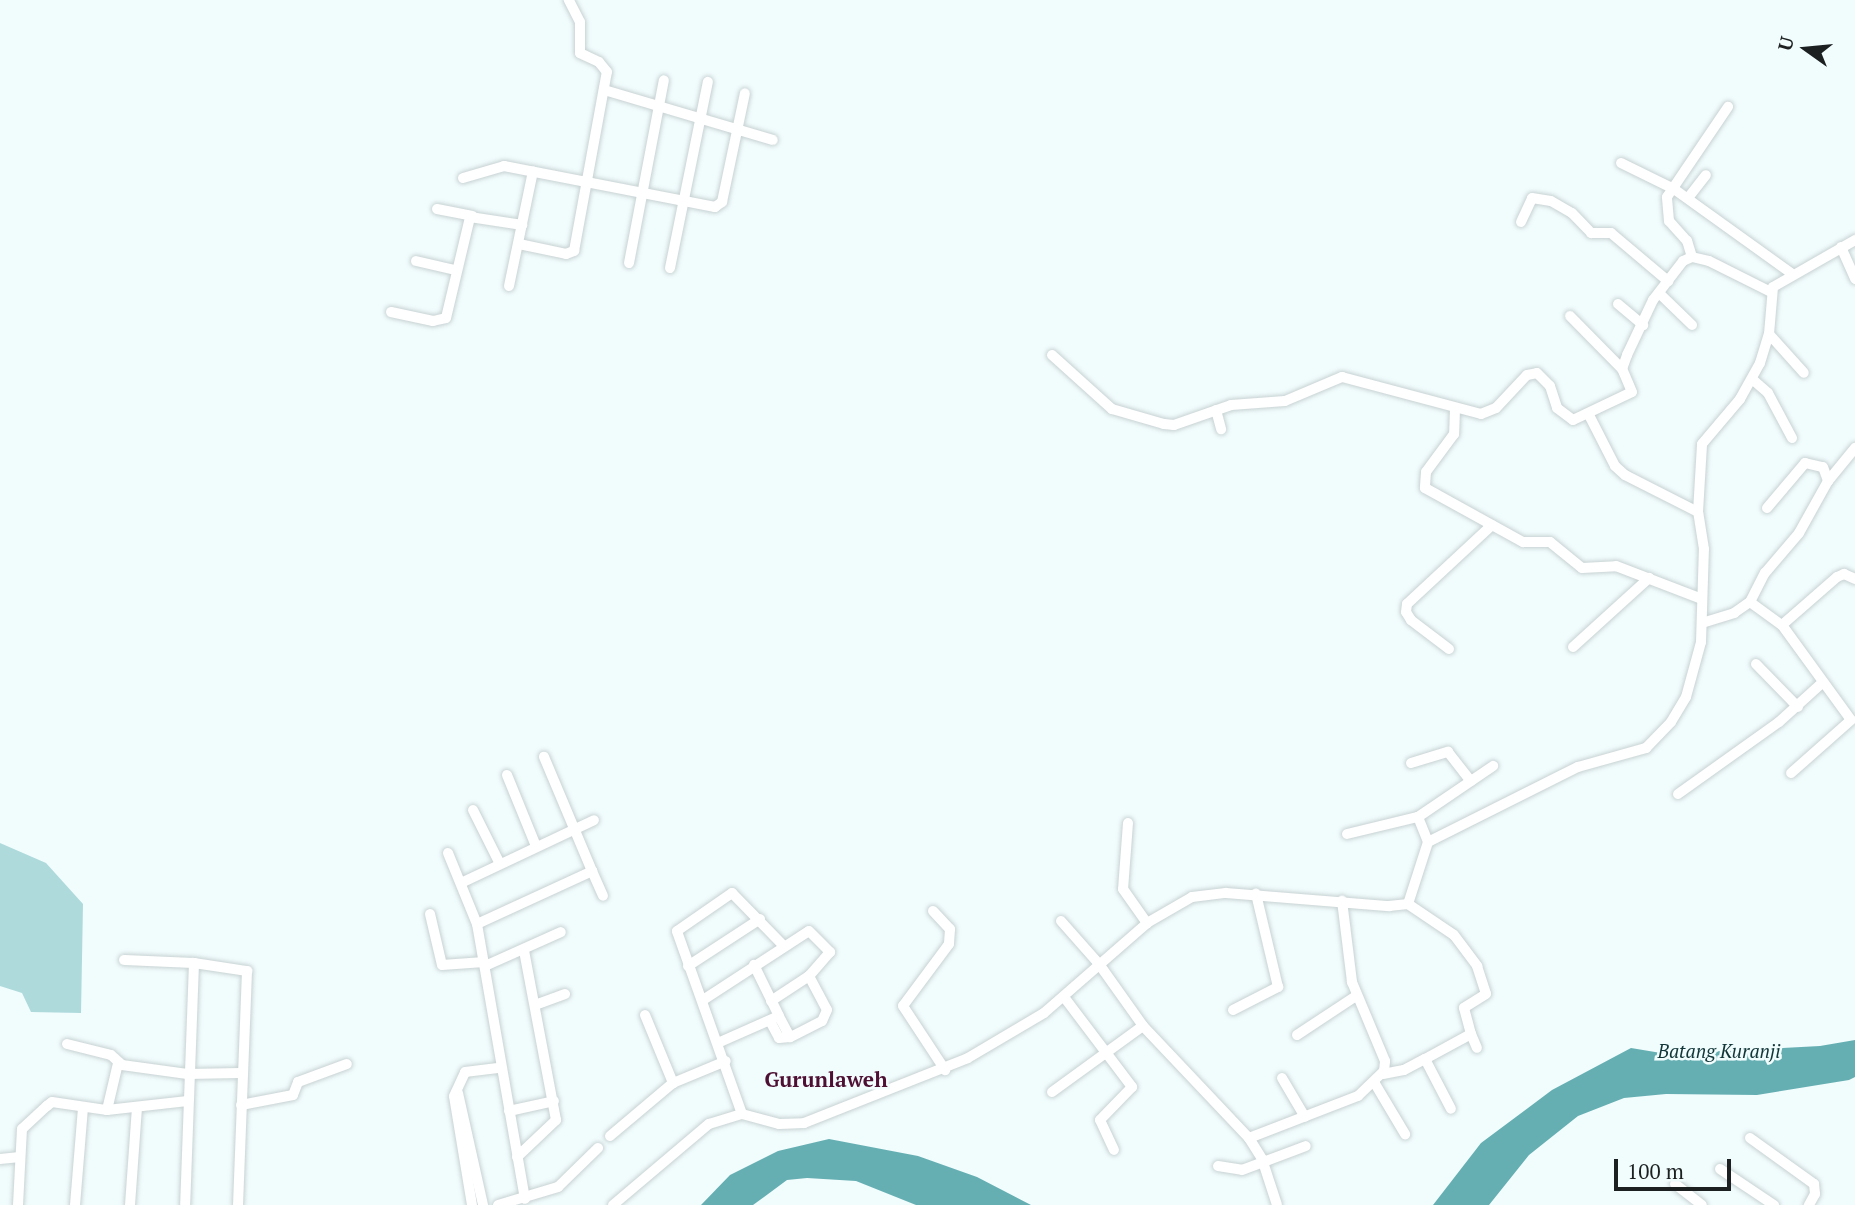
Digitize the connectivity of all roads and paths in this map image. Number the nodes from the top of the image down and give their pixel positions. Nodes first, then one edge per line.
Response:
1 (569, 0) edge
2 (664, 80) dead end
3 (708, 82) dead end
4 (604, 90) junction
5 (745, 93) dead end
6 (657, 106) junction
7 (1728, 107) dead end
8 (700, 119) junction
9 (736, 130) junction
10 (773, 140) dead end
11 (1621, 163) dead end
12 (533, 170) junction
13 (1706, 175) dead end
14 (463, 178) dead end
15 (587, 181) junction
16 (1674, 189) junction
17 (643, 193) junction
18 (1688, 198) junction
19 (682, 201) junction
20 (437, 209) dead end
21 (472, 216) junction
22 (1521, 222) dead end
23 (522, 225) junction
24 (1855, 240) edge
25 (519, 244) junction
26 (1840, 247) junction
27 (1692, 257) junction
28 (416, 261) dead end
29 (629, 263) dead end
30 (670, 268) dead end
31 (455, 270) junction
32 (1791, 273) junction
33 (1855, 279) edge
34 (1668, 281) junction
35 (509, 286) dead end
36 (1771, 292) junction
37 (1659, 293) junction
38 (1618, 304) dead end
39 (391, 312) dead end
40 (1570, 316) dead end
41 (1692, 325) dead end
42 (1643, 326) junction
43 (1769, 334) junction
44 (1052, 355) dead end
45 (1622, 369) junction
46 (1804, 373) dead end
47 (1752, 379) junction
48 (1455, 409) junction
49 (1216, 410) junction
50 (1589, 415) junction
51 (1221, 429) dead end
52 (1792, 438) dead end
53 (1855, 448) edge
54 (1828, 481) junction
55 (1767, 508) dead end
56 (1698, 512) junction
57 (1492, 525) junction
58 (1649, 578) junction
59 (1855, 579) edge
60 (1702, 599) junction
61 (1750, 602) junction
62 (1702, 623) junction
63 (1782, 625) junction
64 (1573, 647) dead end
65 (1449, 649) dead end
66 (1756, 664) dead end
67 (1822, 683) junction
68 (1798, 706) junction
69 (1851, 707) edge
70 (544, 757) dead end
71 (1411, 763) dead end
72 (1493, 766) dead end
73 (1791, 773) dead end
74 (507, 775) dead end
75 (1471, 781) junction
76 (1678, 793) dead end
77 (473, 810) dead end
78 (1419, 817) junction
79 (594, 820) dead end
80 (1128, 823) dead end
81 (575, 830) junction
82 (1347, 834) dead end
83 (1428, 842) junction
84 (536, 846) junction
85 (448, 853) dead end
86 (500, 864) junction
87 (593, 871) junction
88 (461, 883) junction
89 (1256, 894) junction
90 (603, 896) dead end
91 (1342, 901) junction
92 (1408, 904) junction
93 (933, 912) dead end
94 (430, 914) dead end
95 (760, 919) junction
96 (1061, 921) dead end
97 (1147, 923) junction
98 (477, 924) junction
99 (561, 932) dead end
100 (783, 944) junction
101 (524, 951) junction
102 (124, 960) dead end
103 (194, 962) junction
104 (485, 964) junction
105 (1099, 964) junction
106 (754, 965) junction
107 (688, 966) junction
108 (809, 976) junction
109 (565, 994) dead end
110 (1356, 996) junction
111 (1064, 997) junction
112 (703, 1000) junction
113 (771, 1001) junction
114 (535, 1005) junction
115 (1233, 1010) dead end
116 (645, 1015) dead end
117 (775, 1018) junction
118 (1143, 1026) junction
119 (1471, 1034) junction
120 (1297, 1035) dead end
121 (720, 1042) junction
122 (67, 1044) dead end
123 (1477, 1048) dead end
124 (1110, 1054) junction
125 (1425, 1059) junction
126 (726, 1061) junction
127 (118, 1063) junction
128 (347, 1064) dead end
129 (500, 1068) junction
130 (945, 1070) junction
131 (240, 1073) junction
132 (1383, 1073) junction
133 (187, 1074) junction
134 (1282, 1079) dead end
135 (1374, 1082) junction
136 (673, 1083) junction
137 (1052, 1092) dead end
138 (187, 1101) junction
139 (554, 1101) junction
140 (241, 1105) junction
141 (83, 1107) junction
142 (137, 1108) junction
143 (1451, 1109) dead end
144 (107, 1110) junction
145 (509, 1111) junction
146 (742, 1114) junction
147 (1306, 1117) junction
148 (1405, 1133) dead end
149 (610, 1136) dead end
150 (1249, 1138) junction
151 (1750, 1138) dead end
152 (1306, 1146) dead end
153 (598, 1147) dead end
154 (466, 1149) junction
155 (1114, 1150) dead end
156 (20, 1157) junction
157 (517, 1157) junction
158 (0, 1158) edge
159 (1262, 1159) junction
160 (1218, 1166) dead end
161 (1720, 1169) dead end
162 (1675, 1184) dead end
163 (525, 1199) junction
164 (18, 1205) edge
165 (75, 1205) edge
166 (130, 1205) edge
167 (185, 1205) edge
168 (238, 1205) edge
169 (472, 1205) edge
170 (483, 1205) edge
171 (498, 1205) edge
172 (613, 1205) edge
173 (1278, 1205) edge
174 (1702, 1205) edge
175 (1774, 1205) edge
176 (1809, 1205) edge

1 - 4 street
2 - 6 street
3 - 8 street
4 - 6 street
4 - 15 street
5 - 9 street
6 - 8 street
6 - 17 street
7 - 16 street
8 - 9 street
8 - 19 street
9 - 10 street
9 - 19 street
11 - 16 street
12 - 14 street
12 - 15 street
12 - 23 street
13 - 18 street
15 - 17 street
15 - 25 street
16 - 18 street
16 - 27 street
17 - 19 street
17 - 29 street
18 - 32 street
19 - 30 street
20 - 21 street
21 - 23 street
21 - 31 street
22 - 34 street
23 - 25 street
24 - 26 street
25 - 35 street
26 - 32 street
26 - 33 street
27 - 34 street
27 - 36 street
28 - 31 street
31 - 39 street
32 - 36 street
34 - 37 street
36 - 43 street
37 - 41 street
37 - 42 street
38 - 42 street
40 - 45 street
42 - 45 street
43 - 46 street
43 - 47 street
44 - 49 street
45 - 50 street
47 - 52 street
47 - 56 street
48 - 49 street
48 - 50 street
48 - 57 street
49 - 51 street
50 - 56 street
53 - 54 street
54 - 55 street
54 - 61 street
56 - 60 street
57 - 58 street
57 - 65 street
58 - 60 street
58 - 64 street
59 - 63 street
60 - 62 street
61 - 62 street
61 - 63 street
62 - 83 street
63 - 67 street
66 - 68 street
67 - 68 street
67 - 69 street
68 - 76 street
69 - 73 street
70 - 81 street
71 - 75 street
72 - 75 street
74 - 84 street
75 - 78 street
77 - 86 street
78 - 82 street
78 - 83 street
79 - 81 street
80 - 97 street
81 - 84 street
81 - 87 street
83 - 92 street
84 - 86 street
85 - 88 street
86 - 88 street
87 - 90 street
87 - 98 street
88 - 98 street
89 - 91 street
89 - 97 street
89 - 115 street
91 - 92 street
91 - 110 street
92 - 119 street
93 - 130 street
94 - 104 street
95 - 100 street
95 - 107 street
95 - 107 street
96 - 105 street
97 - 105 street
98 - 104 street
99 - 101 street
100 - 106 street
100 - 108 street
101 - 104 street
101 - 114 street
102 - 103 street
103 - 131 street
103 - 133 street
104 - 129 street
105 - 111 street
105 - 118 street
106 - 112 street
106 - 113 street
107 - 112 street
108 - 113 street
108 - 117 street
109 - 114 street
110 - 120 street
110 - 132 street
111 - 124 street
111 - 130 street
112 - 121 street
113 - 117 street
114 - 139 street
116 - 136 street
117 - 121 street
118 - 124 street
118 - 150 street
119 - 123 street
119 - 125 street
121 - 126 street
122 - 127 street
124 - 137 street
124 - 155 street
125 - 132 street
125 - 143 street
126 - 136 street
126 - 146 street
127 - 133 street
127 - 144 street
128 - 140 street
129 - 145 street
129 - 154 street
130 - 146 street
131 - 133 street
131 - 140 street
132 - 135 street
133 - 138 street
134 - 147 street
135 - 147 street
135 - 148 street
136 - 149 street
138 - 142 street
138 - 167 street
139 - 145 street
139 - 157 street
140 - 168 street
141 - 144 street
141 - 156 street
141 - 165 street
142 - 144 street
142 - 166 street
145 - 157 street
146 - 172 street
147 - 150 street
150 - 159 street
151 - 176 street
152 - 159 street
153 - 163 street
154 - 169 street
154 - 170 street
156 - 158 street
156 - 164 street
157 - 163 street
159 - 160 street
159 - 173 street
161 - 175 street
162 - 174 street
163 - 171 street

